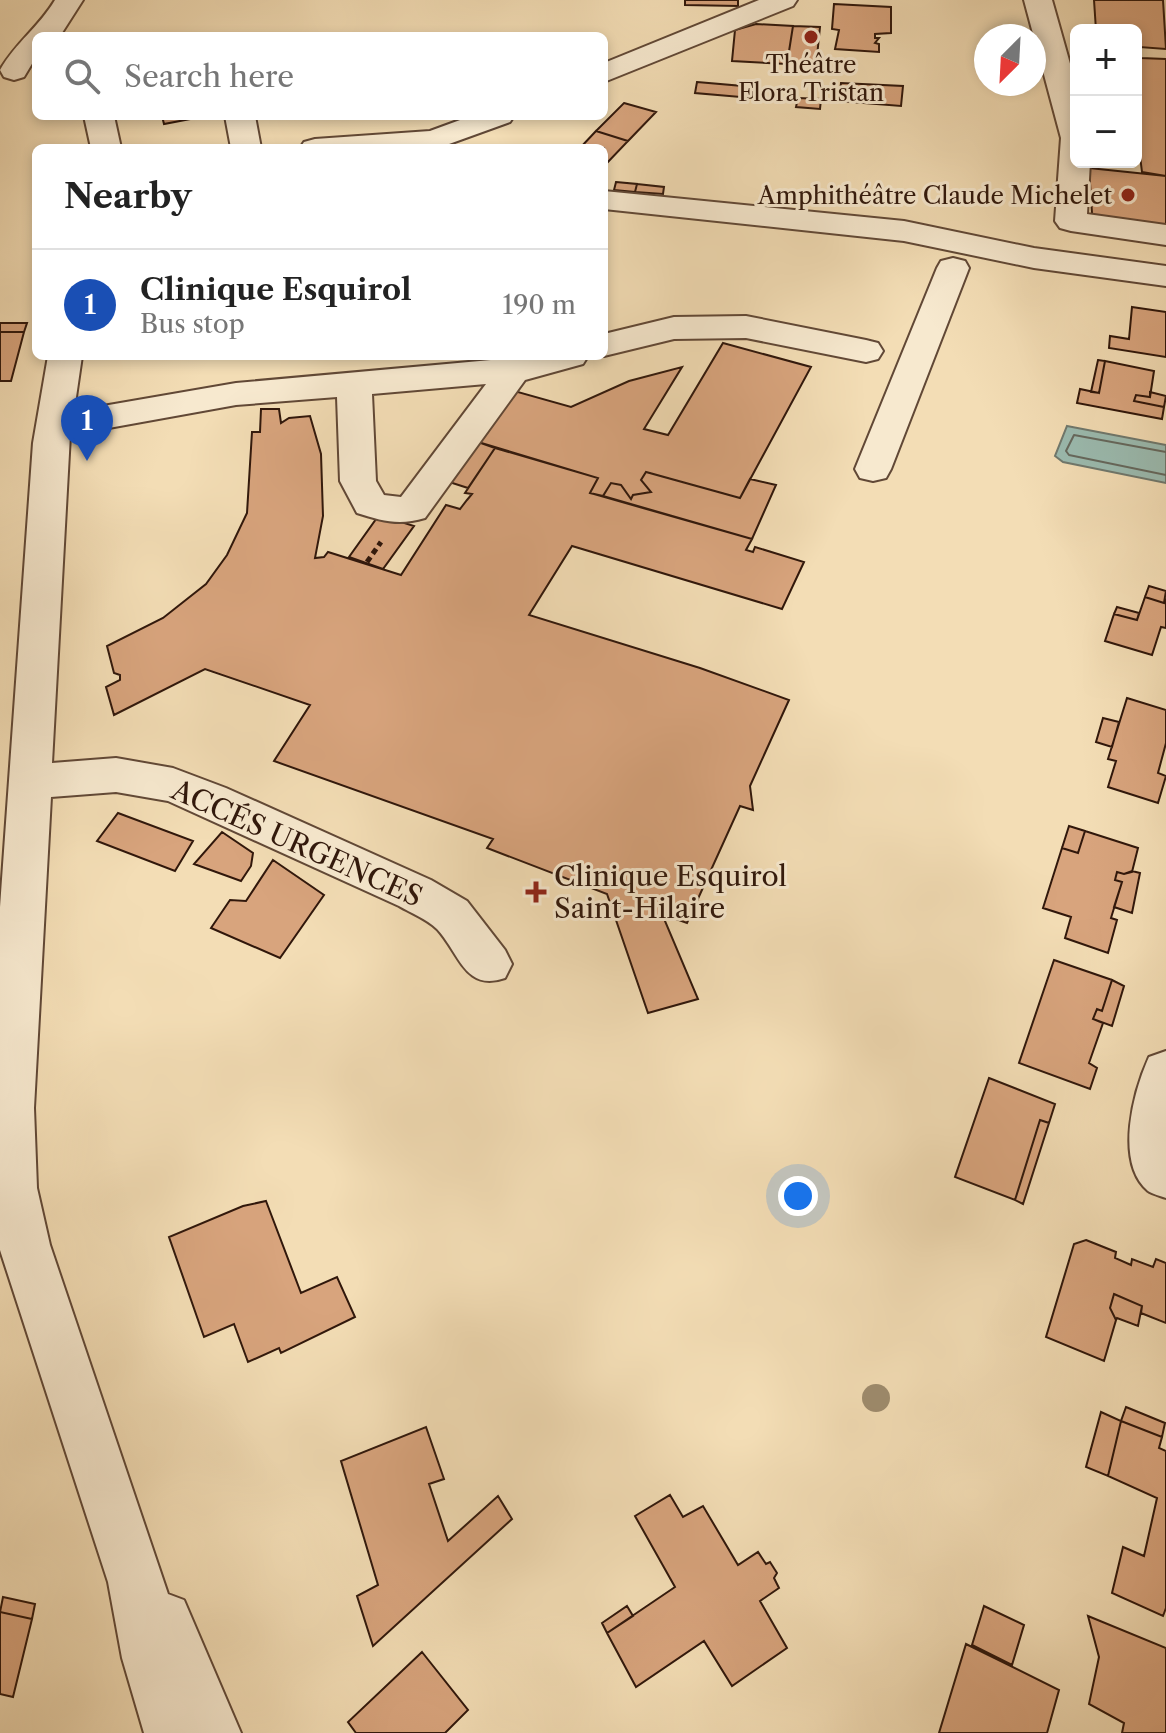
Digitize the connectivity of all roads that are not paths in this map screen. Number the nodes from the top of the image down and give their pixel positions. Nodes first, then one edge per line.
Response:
1 (69, 0) edge
2 (783, 0) edge
3 (1038, 0) edge
4 (47, 32) edge
5 (32, 45) edge
6 (17, 71) edge
7 (608, 71) edge
8 (100, 120) edge
9 (241, 120) edge
10 (490, 120) edge
11 (105, 144) edge
12 (245, 144) edge
13 (437, 144) edge
14 (608, 200) edge
15 (1166, 235) edge
16 (953, 268) dead end
17 (1166, 276) edge
18 (608, 344) edge
19 (866, 351) dead end
20 (64, 360) edge
21 (559, 360) edge
22 (514, 370) junction
23 (354, 385) junction
24 (53, 426) junction
25 (873, 469) dead end
26 (30, 782) junction
27 (489, 964) dead end
28 (1166, 1072) edge
29 (1166, 1175) edge
30 (137, 1582) junction
31 (174, 1733) edge
32 (211, 1733) edge

1 - 4 street
2 - 7 street
3 - 15 street
5 - 6 street
8 - 11 street
9 - 12 street
10 - 13 street
14 - 17 street
16 - 25 street
18 - 19 street
20 - 24 street
21 - 22 street
22 - 23 street
22 - 23 street
23 - 24 street
24 - 26 street
26 - 27 street, ACCÉS URGENCES
26 - 30 street
28 - 29 street
30 - 31 street
30 - 32 street

